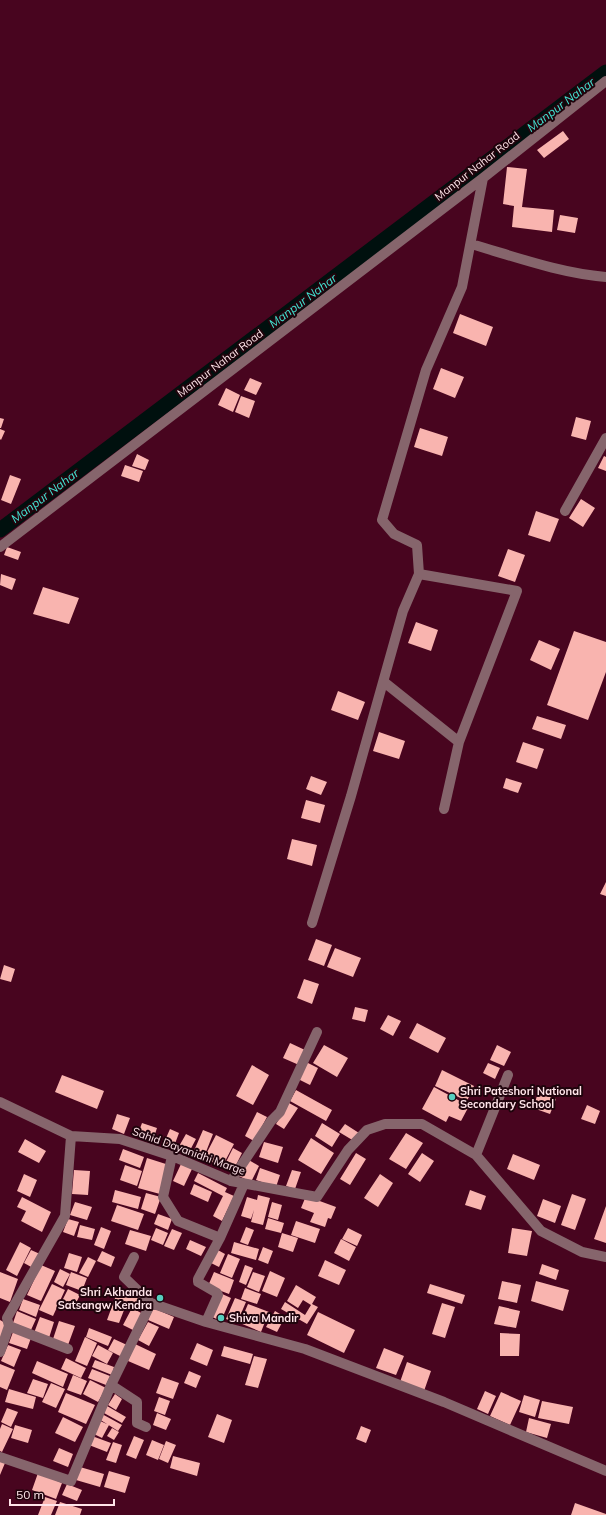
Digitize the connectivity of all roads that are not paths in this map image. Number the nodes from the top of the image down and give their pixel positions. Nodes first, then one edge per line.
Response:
1 (606, 81) edge
2 (483, 178) junction
3 (470, 244) junction
4 (606, 277) edge
5 (606, 438) edge
6 (565, 511) dead end
7 (0, 547) edge
8 (419, 574) junction
9 (384, 682) junction
10 (459, 742) junction
11 (444, 809) dead end
12 (312, 923) dead end
13 (317, 1032) dead end
14 (508, 1075) dead end
15 (0, 1102) edge
16 (71, 1136) junction
17 (476, 1155) junction
18 (172, 1156) junction
19 (231, 1181) junction
20 (244, 1184) junction
21 (220, 1238) junction
22 (134, 1257) dead end
23 (606, 1257) edge
24 (151, 1303) junction
25 (6, 1319) edge
26 (206, 1322) junction
27 (68, 1349) dead end
28 (0, 1352) edge
29 (111, 1386) junction
30 (146, 1427) dead end
31 (0, 1456) edge
32 (606, 1471) edge

1 - 2 street, Manpur Nahar Road
2 - 3 street
2 - 7 street, Manpur Nahar Road
3 - 4 street
3 - 8 street
5 - 6 street
8 - 9 street
8 - 10 street
9 - 10 street
9 - 12 street
10 - 11 street
13 - 19 street
14 - 17 street
15 - 16 street, Sahid Dayanidhi Marge
16 - 18 street, Sahid Dayanidhi Marge
16 - 25 street
17 - 20 street, Sahid Dayanidhi Marge
17 - 23 street, Sahid Dayanidhi Marge
18 - 19 street, Sahid Dayanidhi Marge
18 - 21 street
19 - 20 street, Sahid Dayanidhi Marge
20 - 21 street
21 - 26 street
22 - 24 street
24 - 26 street
24 - 29 street
25 - 27 street
25 - 28 street
26 - 32 street
29 - 30 street
29 - 31 street

